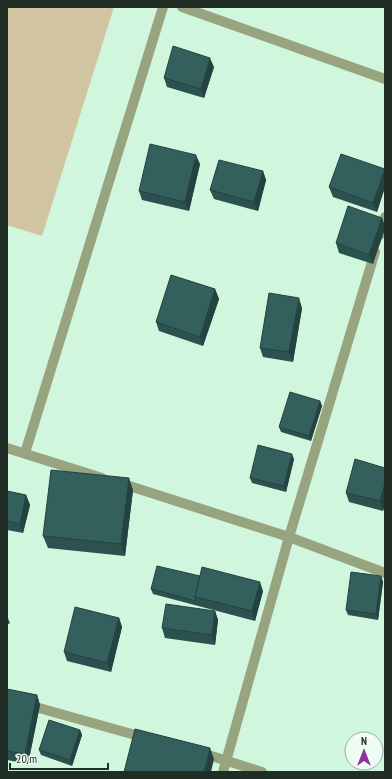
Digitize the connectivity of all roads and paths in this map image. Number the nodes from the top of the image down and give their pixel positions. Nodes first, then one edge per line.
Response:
1 (163, 7) edge
2 (182, 7) edge
3 (385, 79) edge
4 (385, 217) edge
5 (7, 448) edge
6 (25, 453) junction
7 (289, 537) junction
8 (385, 573) edge
9 (7, 699) edge
10 (159, 741) edge
11 (189, 750) edge
12 (227, 760) junction
13 (223, 772) edge
14 (262, 772) edge

1 - 6 street
2 - 3 street
4 - 7 street
5 - 6 street
6 - 7 street
7 - 8 street
7 - 12 street
9 - 10 street
11 - 12 street
12 - 13 street
12 - 14 street

